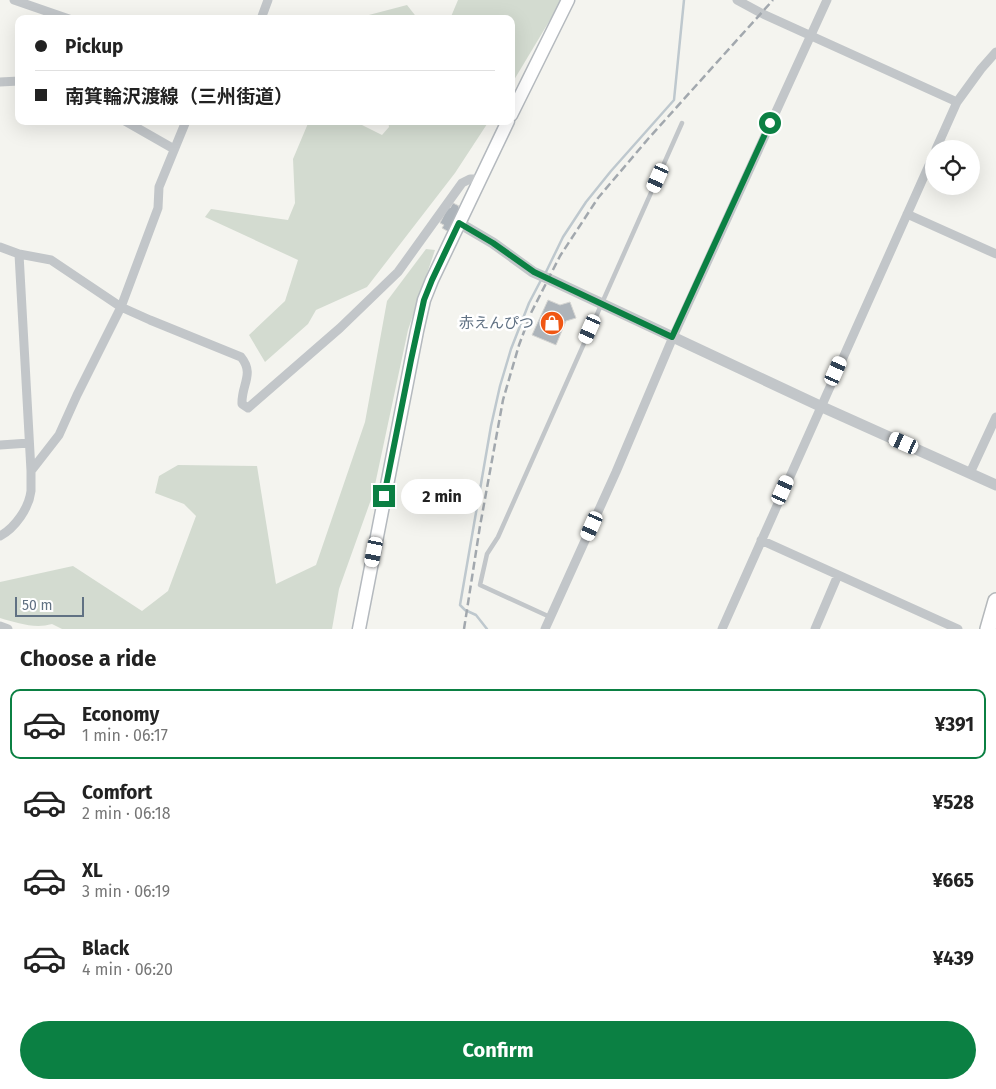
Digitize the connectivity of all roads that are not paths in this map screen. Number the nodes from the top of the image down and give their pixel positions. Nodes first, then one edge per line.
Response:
1 (14, 0) edge
2 (268, 0) edge
3 (568, 0) edge
4 (737, 0) edge
5 (827, 0) edge
6 (57, 15) edge
7 (263, 15) edge
8 (810, 34) junction
9 (996, 52) edge
10 (15, 81) edge
11 (0, 82) edge
12 (957, 102) junction
13 (515, 107) edge
14 (682, 123) dead end
15 (132, 125) edge
16 (184, 125) edge
17 (506, 125) edge
18 (940, 140) edge
19 (174, 149) junction
20 (925, 174) edge
21 (480, 180) junction
22 (907, 214) junction
23 (459, 223) junction
24 (0, 247) edge
25 (19, 254) junction
26 (996, 254) edge
27 (601, 304) junction
28 (121, 307) junction
29 (672, 337) junction
30 (820, 406) junction
31 (996, 417) edge
32 (29, 443) junction
33 (0, 445) edge
34 (31, 471) junction
35 (970, 473) junction
36 (996, 485) edge
37 (0, 536) edge
38 (761, 540) junction
39 (838, 575) junction
40 (996, 601) edge
41 (550, 617) junction
42 (0, 626) edge
43 (8, 629) edge
44 (359, 629) edge
45 (545, 629) edge
46 (722, 629) edge
47 (815, 629) edge
48 (958, 629) edge
49 (988, 629) edge

1 - 6 street
2 - 7 street
3 - 13 main road
4 - 8 street
5 - 8 street
8 - 12 street
8 - 29 street
9 - 12 street
10 - 11 street
12 - 18 street
14 - 27 lane
15 - 19 street
16 - 19 street
17 - 21 main road
19 - 28 street
20 - 22 street
21 - 23 main road
21 - 28 street
22 - 26 street
22 - 30 street
23 - 27 street
23 - 44 main road
24 - 25 street
25 - 28 street
25 - 32 street
27 - 29 street
27 - 41 lane
28 - 34 street
29 - 30 street
29 - 41 street
30 - 35 street
30 - 38 street
31 - 35 street
32 - 33 street
32 - 34 street
34 - 37 street
35 - 36 street
38 - 39 street
38 - 46 street
39 - 47 street
39 - 48 street
40 - 49 highway
41 - 45 street
42 - 43 street

